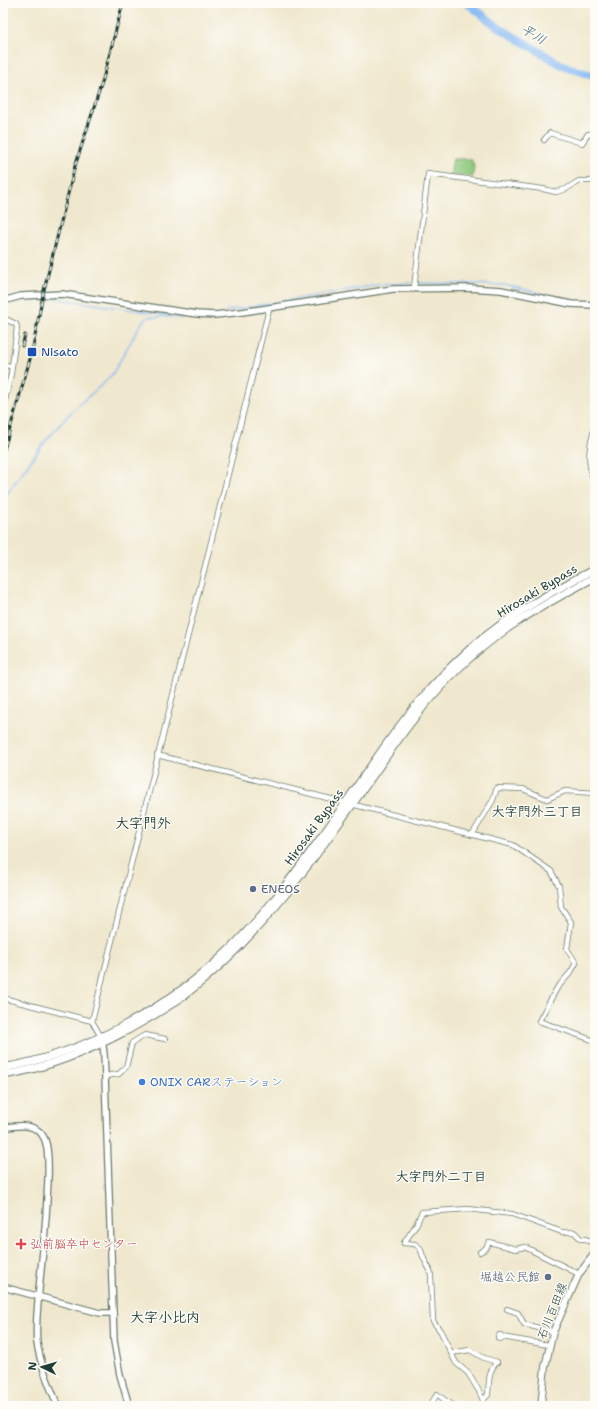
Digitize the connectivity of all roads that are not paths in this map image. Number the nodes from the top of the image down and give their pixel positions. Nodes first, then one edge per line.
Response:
1 (595, 135) edge
2 (544, 140) dead end
3 (595, 181) edge
4 (414, 288) junction
5 (3, 301) edge
6 (595, 305) edge
7 (269, 308) junction
8 (3, 318) edge
9 (3, 365) edge
10 (12, 366) junction
11 (5, 389) edge
12 (3, 409) edge
13 (595, 427) edge
14 (595, 482) edge
15 (595, 569) edge
16 (595, 577) edge
17 (157, 755) junction
18 (595, 793) edge
19 (349, 803) junction
20 (472, 835) junction
21 (3, 998) edge
22 (92, 1020) junction
23 (165, 1039) dead end
24 (102, 1040) junction
25 (595, 1041) edge
26 (3, 1068) edge
27 (3, 1075) edge
28 (105, 1076) junction
29 (3, 1128) edge
30 (595, 1245) edge
31 (480, 1252) dead end
32 (595, 1253) edge
33 (579, 1274) junction
34 (3, 1287) edge
35 (39, 1297) junction
36 (508, 1310) dead end
37 (113, 1313) junction
38 (553, 1332) junction
39 (491, 1336) dead end
40 (549, 1345) junction
41 (451, 1353) junction
42 (483, 1400) junction
43 (58, 1406) edge
44 (129, 1406) edge
45 (430, 1406) edge
46 (455, 1406) edge
47 (483, 1406) edge
48 (541, 1406) edge

1 - 2 street
3 - 4 street
4 - 6 street
4 - 7 street
5 - 7 street
7 - 17 street
8 - 10 street
9 - 10 street
10 - 11 street
11 - 12 street
13 - 14 street
15 - 19 highway, Hirosaki Bypass
16 - 19 highway, Hirosaki Bypass
17 - 19 street
17 - 22 street
18 - 20 street
19 - 20 street
19 - 24 highway, Hirosaki Bypass
20 - 25 street
21 - 22 street
22 - 24 street
23 - 28 street
24 - 26 highway, Hirosaki Bypass
24 - 27 highway, Hirosaki Bypass
24 - 28 street
28 - 37 street
29 - 35 street
30 - 41 street
31 - 33 street
32 - 33 main road, 石川百田線
33 - 38 main road, 石川百田線
34 - 35 street
35 - 37 street
35 - 43 street
36 - 38 street
37 - 44 street
38 - 40 main road, 石川百田線
39 - 40 street
40 - 48 main road, 石川百田線
41 - 42 street
41 - 42 street
42 - 47 street
45 - 46 street

